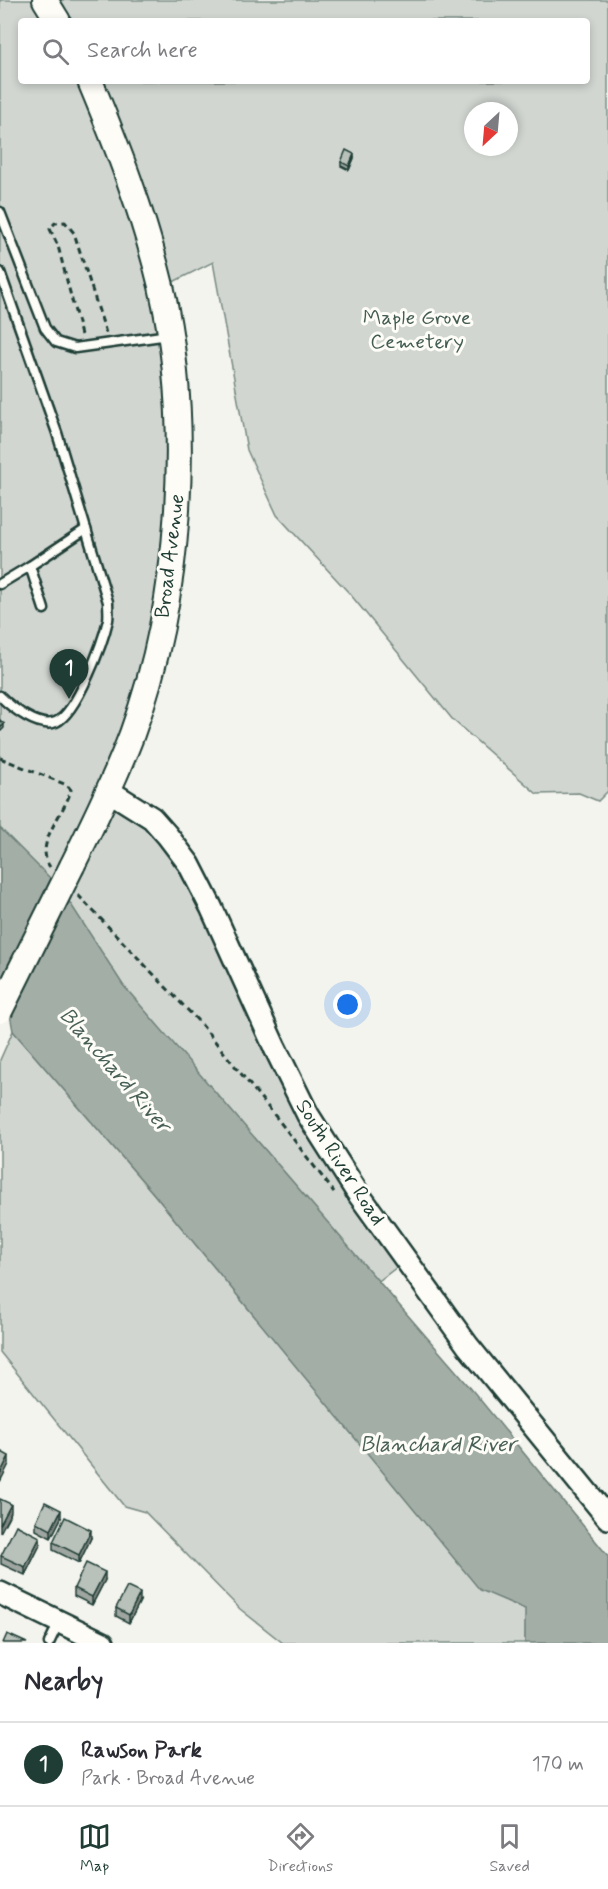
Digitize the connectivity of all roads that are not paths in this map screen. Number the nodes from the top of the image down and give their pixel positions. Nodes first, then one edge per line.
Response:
1 (45, 0) edge
2 (56, 18) edge
3 (91, 84) edge
4 (0, 212) edge
5 (0, 272) edge
6 (169, 335) junction
7 (86, 529) junction
8 (30, 566) junction
9 (0, 584) edge
10 (44, 609) dead end
11 (0, 696) edge
12 (109, 791) junction
13 (0, 1011) edge
14 (608, 1518) edge
15 (0, 1593) edge
16 (59, 1622) junction
17 (49, 1643) edge
18 (103, 1643) edge

1 - 2 main road
3 - 6 main road, Broad Avenue
4 - 6 lane
5 - 7 lane
6 - 12 main road, Broad Avenue
7 - 8 lane
7 - 11 lane
8 - 9 lane
8 - 10 lane
12 - 13 main road, Broad Avenue, bridge
12 - 14 street, South River Road
15 - 16 street
16 - 17 lane
16 - 18 street

